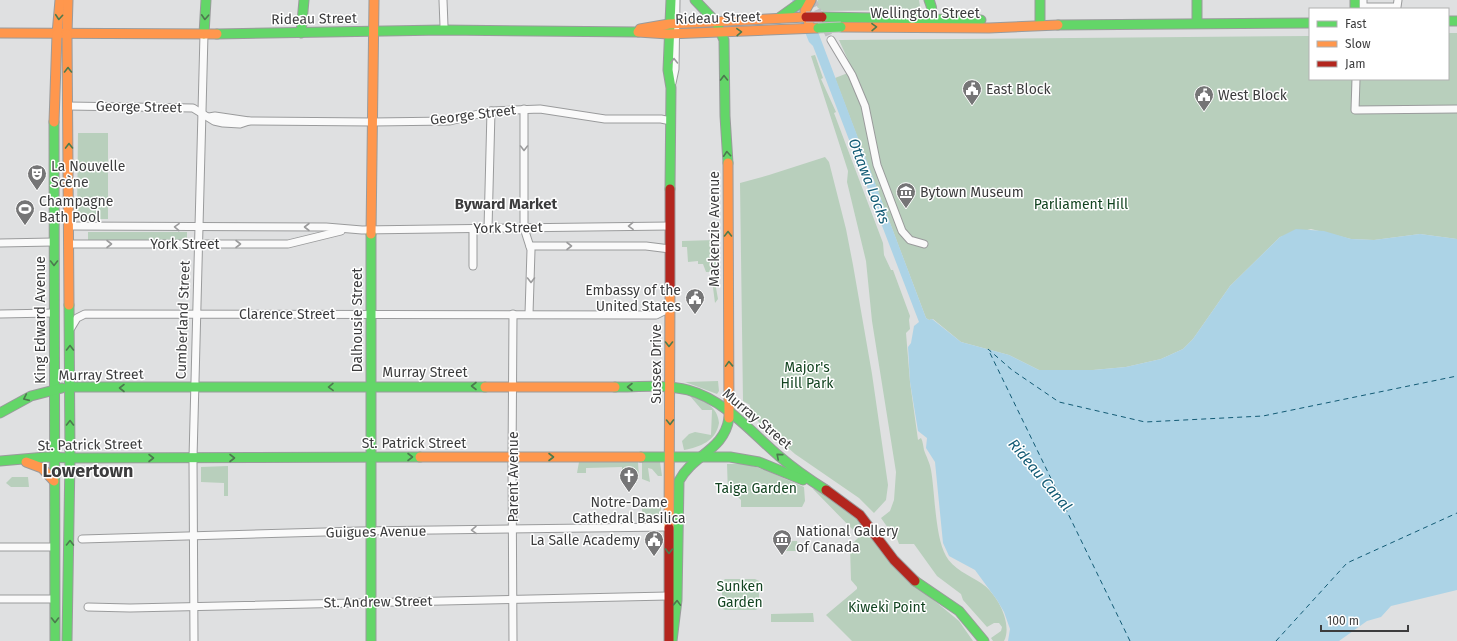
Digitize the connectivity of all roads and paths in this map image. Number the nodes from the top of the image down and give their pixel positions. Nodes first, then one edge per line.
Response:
1 (60, 0) edge
2 (68, 0) edge
3 (206, 0) edge
4 (304, 0) edge
5 (374, 0) edge
6 (443, 0) edge
7 (671, 0) edge
8 (676, 0) edge
9 (694, 0) edge
10 (804, 0) edge
11 (811, 0) edge
12 (929, 0) edge
13 (1040, 0) edge
14 (1197, 0) edge
15 (1363, 0) edge
16 (1398, 0) edge
17 (806, 17) junction
18 (779, 18) junction
19 (930, 19) junction
20 (716, 22) junction
21 (1197, 23) junction
22 (1309, 23) edge
23 (672, 24) junction
24 (1040, 25) junction
25 (444, 26) dead end
26 (908, 26) junction
27 (810, 28) junction
28 (628, 31) junction
29 (721, 32) junction
30 (0, 33) edge
31 (301, 33) junction
32 (374, 33) junction
33 (57, 34) junction
34 (67, 34) junction
35 (204, 34) junction
36 (671, 34) junction
37 (831, 40) tunnel mouth
38 (1356, 80) edge
39 (68, 106) junction
40 (524, 109) junction
41 (1457, 109) edge
42 (201, 111) junction
43 (491, 111) junction
44 (671, 121) junction
45 (372, 122) junction
46 (56, 210) junction
47 (70, 226) junction
48 (670, 226) junction
49 (200, 228) junction
50 (524, 228) junction
51 (473, 229) junction
52 (488, 229) junction
53 (345, 230) junction
54 (372, 230) junction
55 (54, 242) junction
56 (0, 243) edge
57 (70, 244) junction
58 (199, 244) junction
59 (924, 244) dead end
60 (530, 246) junction
61 (670, 249) junction
62 (473, 266) dead end
63 (670, 303) junction
64 (53, 313) junction
65 (0, 314) edge
66 (198, 314) junction
67 (513, 314) junction
68 (529, 314) junction
69 (370, 315) junction
70 (656, 315) junction
71 (670, 329) junction
72 (70, 330) junction
73 (370, 386) junction
74 (513, 386) junction
75 (70, 387) junction
76 (669, 387) junction
77 (195, 388) junction
78 (54, 389) junction
79 (729, 411) junction
80 (0, 413) edge
81 (670, 456) junction
82 (699, 456) junction
83 (371, 457) junction
84 (512, 457) junction
85 (54, 458) junction
86 (70, 458) junction
87 (193, 458) junction
88 (0, 461) edge
89 (20, 461) junction
90 (54, 481) junction
91 (822, 488) junction
92 (669, 527) junction
93 (513, 530) junction
94 (371, 532) junction
95 (192, 537) junction
96 (82, 538) dead end
97 (0, 547) edge
98 (54, 547) junction
99 (69, 582) junction
100 (931, 592) junction
101 (668, 596) junction
102 (0, 599) edge
103 (54, 599) junction
104 (512, 599) junction
105 (371, 602) junction
106 (192, 606) junction
107 (88, 607) dead end
108 (55, 641) edge
109 (67, 641) edge
110 (194, 641) edge
111 (372, 641) edge
112 (513, 641) edge
113 (670, 641) edge
114 (977, 641) edge
115 (984, 641) edge

1 -> 33 main road, King Edward Avenue
2 - 34 main road
3 -> 35 main road, Cumberland Street
4 - 31 main road
5 - 32 main road, Dalhousie Street
6 - 25 street
7 - 23 main road, Sussex Drive
8 - 23 street
9 - 20 main road, Mackenzie Avenue
10 - 18 main road
11 - 17 main road
12 - 19 main road
13 - 24 main road
14 - 21 main road
15 - 16 street
17 - 18 main road, Rideau Street
17 - 19 main road, Wellington Street, bridge
17 - 27 main road
18 - 20 main road, Rideau Street
19 - 24 main road, Wellington Street
19 - 26 main road
20 - 23 main road, Rideau Street
20 - 29 main road, Mackenzie Avenue
21 - 22 main road, Wellington Street
21 - 24 main road, Wellington Street
23 - 28 main road, Rideau Street
23 - 36 main road, Sussex Drive
24 - 26 main road, Wellington Street
27 -> 26 main road, Wellington Street, bridge
29 -> 27 main road, Rideau Street
28 - 32 main road, Rideau Street
28 - 36 main road, Rideau Street
29 - 36 main road, Rideau Street
79 -> 29 main road, Mackenzie Avenue
30 - 33 main road, Rideau Street
31 - 32 main road, Rideau Street
31 - 35 main road, Rideau Street
32 - 45 main road, Dalhousie Street
33 - 34 main road, Rideau Street
33 - 46 main road, King Edward Avenue
34 - 35 main road, Rideau Street
39 -> 34 main road
35 - 42 street, Cumberland Street
36 - 44 main road, Sussex Drive
37 - 59 street
38 - 41 street
39 - 42 street, George Street
47 -> 39 main road
40 - 43 street, George Street
40 - 44 street, George Street
40 -> 50 street
42 - 45 street, George Street
42 - 49 street, Cumberland Street
43 - 45 street, George Street
43 - 52 street
44 - 48 main road, Sussex Drive
45 - 54 main road, Dalhousie Street
46 - 55 main road, King Edward Avenue
46 - 57 main road
49 -> 47 street, York Street
47 - 57 main road
48 -> 50 street, York Street
48 - 61 main road, Sussex Drive
53 -> 49 street, York Street
49 - 58 street, Cumberland Street
50 - 52 street, York Street
50 - 60 street
51 - 52 street, York Street
51 - 54 street, York Street
51 - 62 street
53 - 54 street, York Street
58 -> 53 street, York Street
54 - 69 main road, Dalhousie Street
55 - 56 street
55 -> 64 main road, King Edward Avenue
57 -> 58 street, York Street
57 - 72 main road
58 - 66 street, Cumberland Street
60 -> 61 street, York Street
60 -> 68 street
61 - 63 main road, Sussex Drive
63 - 70 street
63 - 71 main road, Sussex Drive
64 - 65 street
64 - 78 main road, King Edward Avenue
66 - 69 street, Clarence Street
66 - 72 street, Clarence Street
66 - 77 street, Cumberland Street
67 - 68 street, Clarence Street
67 - 69 street, Clarence Street
67 - 74 street, Parent Avenue
68 - 70 street, Clarence Street
69 - 73 main road, Dalhousie Street
70 - 71 street
71 -> 76 main road, Sussex Drive
75 -> 72 main road
74 -> 73 main road, Murray Street
73 -> 77 main road, Murray Street
73 - 83 main road, Dalhousie Street
76 -> 74 main road, Murray Street
74 - 84 street, Parent Avenue
77 -> 75 main road, Murray Street
75 - 78 main road, Murray Street
86 -> 75 main road
76 - 79 main road, Murray Street
76 -> 81 main road, Sussex Drive
77 - 87 street, Cumberland Street
78 -> 80 main road, Murray Street
78 - 85 main road, King Edward Avenue
79 - 82 main road, Mackenzie Avenue
91 -> 79 main road, Murray Street
81 - 82 main road, St. Patrick Street
84 -> 81 main road, St. Patrick Street
81 - 92 main road, Sussex Drive
82 - 91 main road, St. Patrick Street
113 -> 82 main road, Sussex Drive
83 -> 84 main road, St. Patrick Street
87 -> 83 main road, St. Patrick Street
83 - 94 main road, Dalhousie Street
84 - 93 street, Parent Avenue
85 - 86 main road, St. Patrick Street
85 - 89 main road, St. Patrick Street
85 - 90 main road, King Edward Avenue
86 -> 87 main road, St. Patrick Street
99 -> 86 main road
87 - 95 street, Cumberland Street
88 - 89 main road, St. Patrick Street
89 - 90 main road
90 - 98 main road, King Edward Avenue
91 - 100 main road
92 - 93 street, Guigues Avenue
92 -> 101 main road, Sussex Drive
93 -> 94 street, Guigues Avenue
93 - 104 street, Parent Avenue
94 - 95 street, Guigues Avenue
94 - 105 main road, Dalhousie Street
95 - 96 street, Guigues Avenue
95 - 106 street, Cumberland Street
97 - 98 street
98 - 103 main road, King Edward Avenue
99 - 103 main road
99 - 109 main road
100 - 114 main road
100 - 115 main road
101 - 104 street, St. Andrew Street
101 - 113 main road, Sussex Drive
102 - 103 street
103 -> 108 main road, King Edward Avenue
104 - 105 street, St. Andrew Street
104 - 112 street, Parent Avenue
105 - 106 street, St. Andrew Street
105 - 111 main road, Dalhousie Street
106 - 107 street, St. Andrew Street
106 - 110 street, Cumberland Street

